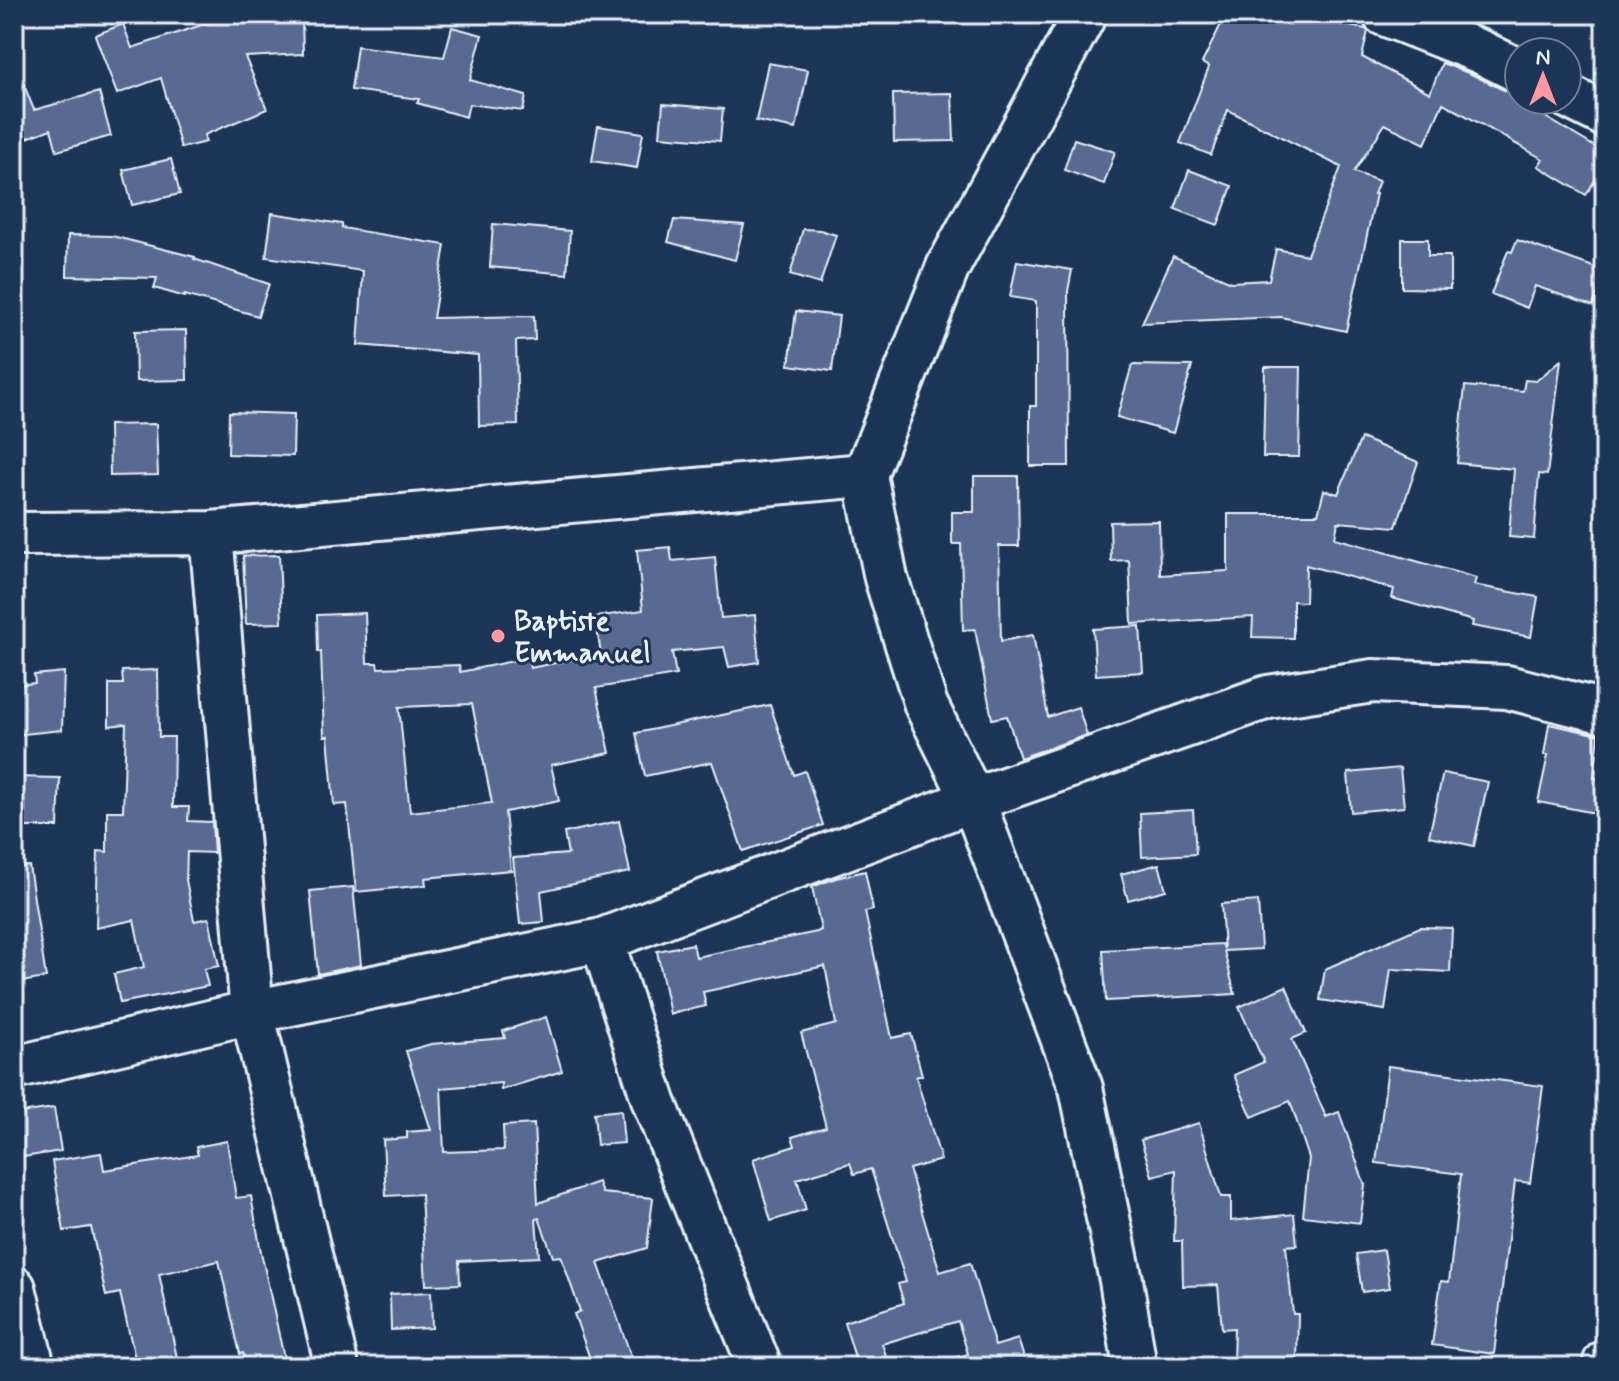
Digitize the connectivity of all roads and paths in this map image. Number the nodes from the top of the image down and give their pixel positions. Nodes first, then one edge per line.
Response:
1 (1085, 14) edge
2 (1384, 14) edge
3 (1503, 63) edge
4 (1583, 104) edge
5 (1605, 115) edge
6 (865, 475) junction
7 (211, 533) junction
8 (14, 534) edge
9 (1605, 712) edge
10 (973, 800) junction
11 (602, 940) junction
12 (252, 1012) junction
13 (14, 1068) edge
14 (14, 1288) edge
15 (33, 1367) edge
16 (337, 1367) edge
17 (760, 1367) edge
18 (1135, 1367) edge

1 - 6 street
2 - 3 street
4 - 5 street
6 - 7 street
6 - 10 street
7 - 8 street
7 - 12 street
9 - 10 street
10 - 11 street
10 - 18 street
11 - 12 street
11 - 17 street
12 - 13 street
12 - 16 street
14 - 15 street

